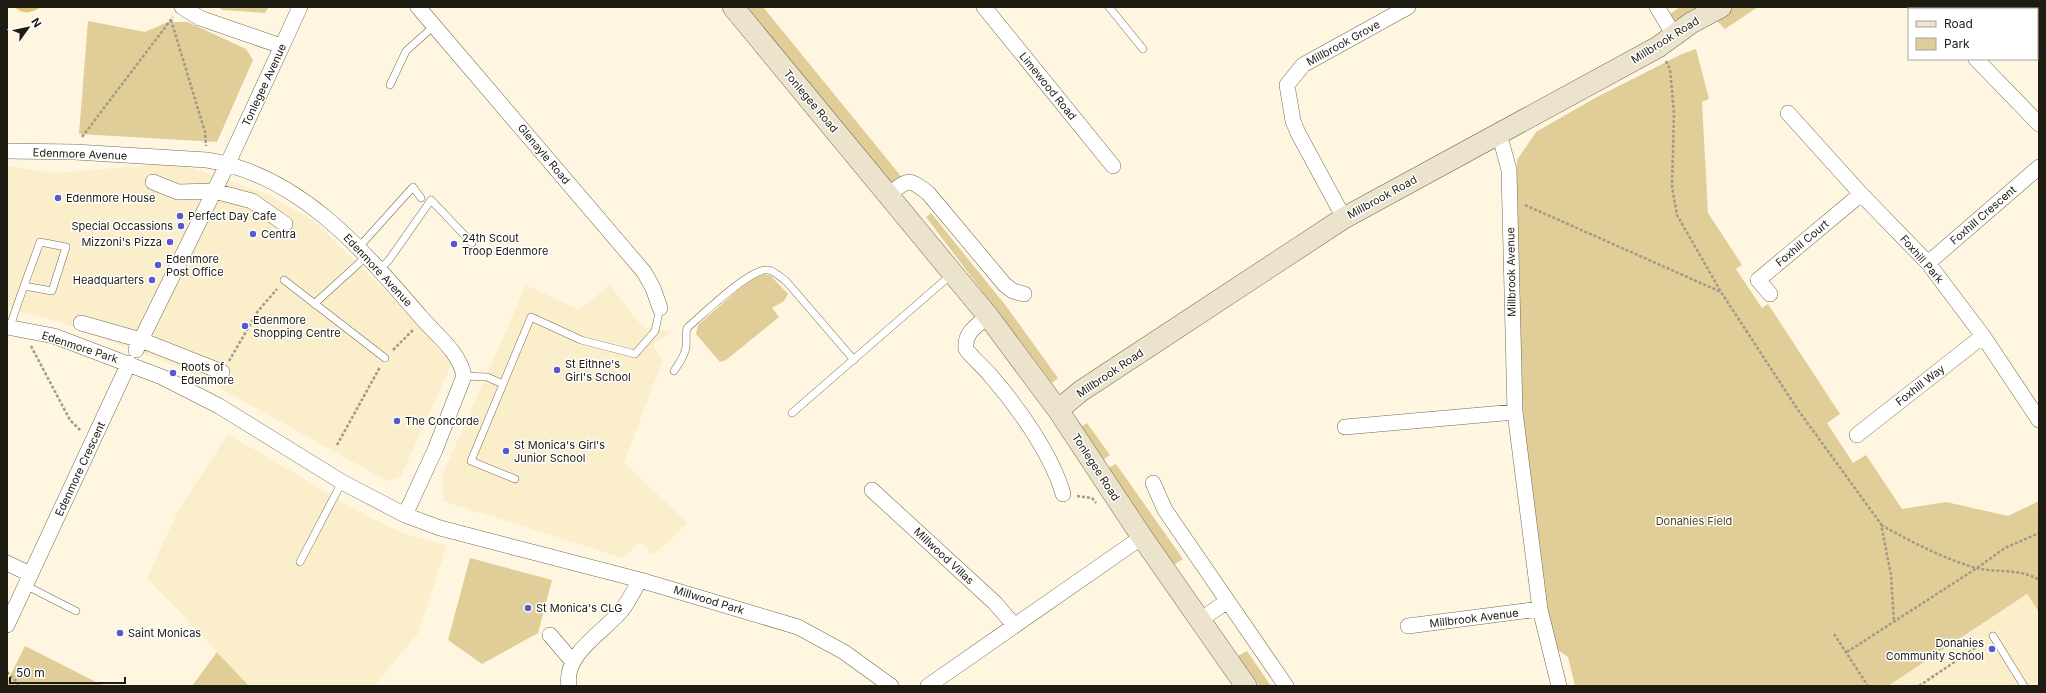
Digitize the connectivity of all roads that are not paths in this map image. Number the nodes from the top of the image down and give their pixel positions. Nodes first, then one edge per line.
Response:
1 (300, 7) edge
2 (418, 7) edge
3 (733, 7) edge
4 (984, 7) edge
5 (1109, 7) edge
6 (1408, 7) edge
7 (1657, 7) edge
8 (1721, 7) edge
9 (178, 11) edge
10 (434, 26) junction
11 (1666, 41) junction
12 (281, 46) junction
13 (1144, 49) dead end
14 (1977, 60) edge
15 (390, 84) dead end
16 (1788, 113) dead end
17 (2039, 124) edge
18 (1496, 134) junction
19 (7, 151) edge
20 (228, 163) junction
21 (1113, 166) dead end
22 (2039, 167) edge
23 (153, 182) dead end
24 (214, 191) junction
25 (1861, 194) junction
26 (888, 195) junction
27 (421, 198) dead end
28 (1344, 218) junction
29 (285, 224) dead end
30 (472, 243) dead end
31 (363, 251) junction
32 (1928, 263) junction
33 (380, 269) junction
34 (953, 274) junction
35 (284, 280) road end
36 (24, 286) junction
37 (1024, 294) dead end
38 (1770, 294) dead end
39 (314, 304) junction
40 (660, 308) joint
41 (988, 316) junction
42 (81, 324) dead end
43 (9, 327) edge
44 (1983, 336) junction
45 (138, 345) junction
46 (385, 358) road end
47 (854, 360) junction
48 (129, 363) junction
49 (674, 370) dead end
50 (222, 372) road end
51 (464, 376) junction
52 (503, 384) junction
53 (1058, 410) junction
54 (1515, 412) junction
55 (792, 413) dead end
56 (2039, 420) edge
57 (1345, 427) dead end
58 (1857, 435) dead end
59 (515, 479) dead end
60 (342, 482) junction
61 (1153, 483) dead end
62 (872, 490) dead end
63 (1063, 494) road end
64 (405, 515) junction
65 (1142, 537) junction
66 (300, 562) dead end
67 (7, 563) edge
68 (28, 579) junction
69 (640, 580) junction
70 (1226, 602) junction
71 (1540, 609) junction
72 (76, 611) dead end
73 (1200, 620) junction
74 (7, 625) edge
75 (1014, 625) junction
76 (1408, 626) dead end
77 (550, 635) dead end
78 (1992, 636) road end
79 (573, 662) junction
80 (569, 686) edge
81 (891, 686) edge
82 (928, 686) edge
83 (1246, 686) edge
84 (1286, 686) edge
85 (1559, 686) edge
86 (2024, 686) edge

1 - 12 street, Tonlegee Avenue
2 - 10 street, Glenayle Road
3 - 26 main road, Tonlegee Road
4 - 21 street, Limewood Road
5 - 13 lane
6 - 28 street, Millbrook Grove
7 - 11 street
8 - 11 main road, Millbrook Road
9 - 12 street
10 - 15 lane
10 - 40 street, Glenayle Road
11 - 18 main road, Millbrook Road
12 - 20 street, Tonlegee Avenue
14 - 17 street
16 - 25 street, Foxhill Park
18 - 28 main road, Millbrook Road
18 - 54 street, Millbrook Avenue
19 - 20 street, Edenmore Avenue
20 - 24 street
20 - 31 street, Edenmore Avenue
22 - 32 street, Foxhill Crescent
23 - 24 street
24 - 29 street
24 - 45 street
25 - 32 street, Foxhill Park
25 - 38 street, Foxhill Court
26 - 34 main road, Tonlegee Road
26 - 37 street
27 - 31 lane
28 - 53 main road, Millbrook Road
30 - 33 lane
31 - 33 street, Edenmore Avenue
31 - 39 lane
32 - 44 street, Foxhill Park
33 - 51 street, Edenmore Avenue
34 - 41 main road, Tonlegee Road
34 - 47 lane
35 - 39 lane
36 - 36 lane
36 - 43 lane
39 - 46 lane
40 - 52 lane
41 - 53 main road, Tonlegee Road
41 - 63 street
42 - 45 street
43 - 48 street, Edenmore Park
44 - 56 street, Foxhill Park
44 - 58 street, Foxhill Way
45 - 50 street
47 - 49 lane
47 - 55 lane
48 - 60 street, Edenmore Park
48 - 68 street, Edenmore Crescent
51 - 52 lane
51 - 64 street
52 - 59 lane
53 - 65 main road, Tonlegee Road
54 - 57 street
54 - 71 street, Millbrook Avenue
60 - 64 street, Millwood Park
60 - 66 lane
61 - 70 street
62 - 75 street, Millwood Villas
64 - 69 street, Millwood Park
65 - 73 main road, Tonlegee Road
65 - 75 street
67 - 68 street
68 - 72 lane
68 - 74 street, Edenmore Crescent
69 - 79 street
69 - 81 street, Millwood Park
70 - 73 street
70 - 84 street
71 - 76 street, Millbrook Avenue
71 - 85 street, Millbrook Avenue
73 - 83 main road, Tonlegee Road
75 - 82 street
77 - 79 street
78 - 86 lane
79 - 80 street

